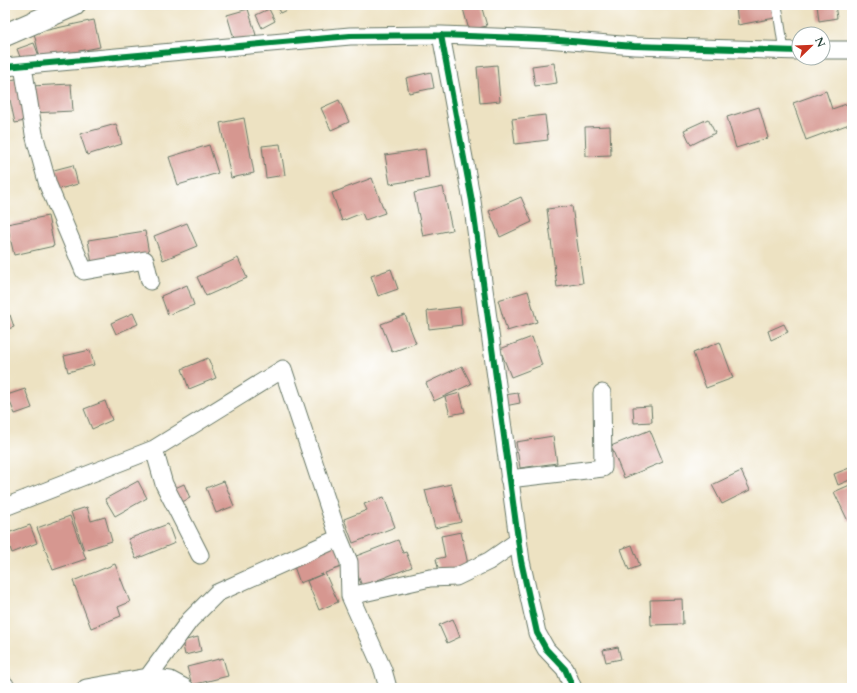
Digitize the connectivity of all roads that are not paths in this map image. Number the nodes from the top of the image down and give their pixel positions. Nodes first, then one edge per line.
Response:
1 (74, 5) edge
2 (777, 5) edge
3 (5, 34) edge
4 (441, 34) junction
5 (791, 48) edge
6 (831, 50) edge
7 (852, 50) edge
8 (791, 51) edge
9 (23, 66) junction
10 (5, 67) edge
11 (150, 281) dead end
12 (602, 393) dead end
13 (154, 449) junction
14 (509, 479) junction
15 (5, 507) edge
16 (339, 538) junction
17 (518, 541) junction
18 (200, 555) dead end
19 (350, 596) junction
20 (148, 677) junction
21 (5, 685) edge
22 (6, 688) edge
23 (86, 688) edge
24 (185, 688) edge
25 (388, 688) edge
26 (573, 688) edge

1 - 3 main road
2 - 5 lane
4 - 8 street
4 - 9 street
4 - 14 street
6 - 7 street
9 - 10 street
9 - 11 street
12 - 14 street
13 - 15 street
13 - 16 street
13 - 18 street
14 - 17 street
16 - 19 street
16 - 20 street
17 - 19 street
17 - 26 street
19 - 25 street
20 - 23 street
20 - 24 street
21 - 22 street

